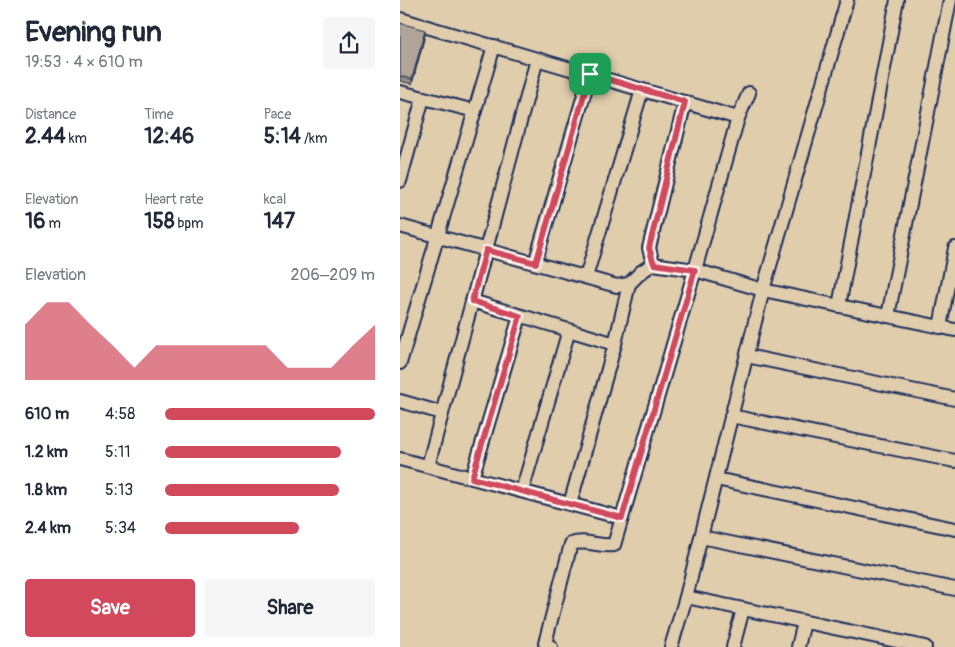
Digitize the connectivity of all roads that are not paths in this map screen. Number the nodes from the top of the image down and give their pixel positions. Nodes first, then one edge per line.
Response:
1 (847, 0) edge
2 (898, 0) edge
3 (950, 0) edge
4 (400, 19) edge
5 (494, 46) junction
6 (537, 59) junction
7 (590, 74) junction
8 (642, 90) junction
9 (400, 92) edge
10 (748, 93) dead end
11 (423, 98) junction
12 (685, 102) junction
13 (474, 111) junction
14 (738, 118) junction
15 (400, 181) edge
16 (400, 226) edge
17 (437, 236) junction
18 (955, 248) edge
19 (486, 250) junction
20 (536, 263) junction
21 (654, 264) junction
22 (695, 270) junction
23 (586, 277) junction
24 (630, 284) junction
25 (763, 290) junction
26 (472, 301) junction
27 (839, 306) junction
28 (520, 316) junction
29 (888, 316) junction
30 (940, 327) junction
31 (569, 330) junction
32 (955, 330) edge
33 (615, 344) junction
34 (747, 356) junction
35 (400, 363) edge
36 (955, 399) edge
37 (400, 401) edge
38 (442, 413) junction
39 (732, 416) junction
40 (400, 459) edge
41 (955, 461) edge
42 (428, 466) junction
43 (472, 478) junction
44 (716, 479) junction
45 (522, 491) junction
46 (570, 504) junction
47 (622, 518) junction
48 (955, 529) edge
49 (701, 537) junction
50 (955, 589) edge
51 (686, 597) junction
52 (743, 609) junction
53 (804, 622) junction
54 (917, 646) edge
55 (551, 647) edge
56 (671, 647) edge
57 (733, 647) edge
58 (798, 647) edge

1 - 25 street
2 - 27 street
3 - 29 street
4 - 5 street
5 - 6 street
5 - 13 street
6 - 7 street
6 - 19 street
7 - 8 street
7 - 20 street
8 - 12 street
8 - 23 street
9 - 11 street
10 - 14 street
11 - 13 street
11 - 15 street
12 - 14 street
12 - 21 street
13 - 17 street
14 - 22 street
16 - 17 street
17 - 19 street
17 - 35 street
18 - 30 street
19 - 20 street
19 - 26 street
20 - 23 street
21 - 22 street
21 - 24 street
22 - 25 street
22 - 47 street
23 - 24 street
24 - 33 street
25 - 27 street
25 - 34 street
26 - 28 street
26 - 38 street
27 - 29 street
28 - 31 street
28 - 43 street
29 - 30 street
30 - 32 street
31 - 33 street
31 - 45 street
33 - 46 street
34 - 36 street
34 - 39 street
37 - 38 street
38 - 42 street
39 - 41 street
39 - 44 street
40 - 42 street
42 - 43 street
43 - 45 street
44 - 48 street
44 - 49 street
45 - 46 street
46 - 47 street
47 - 55 street
49 - 50 street
49 - 51 street
51 - 52 street
51 - 56 street
52 - 53 street
52 - 57 street
53 - 54 street
53 - 58 street

